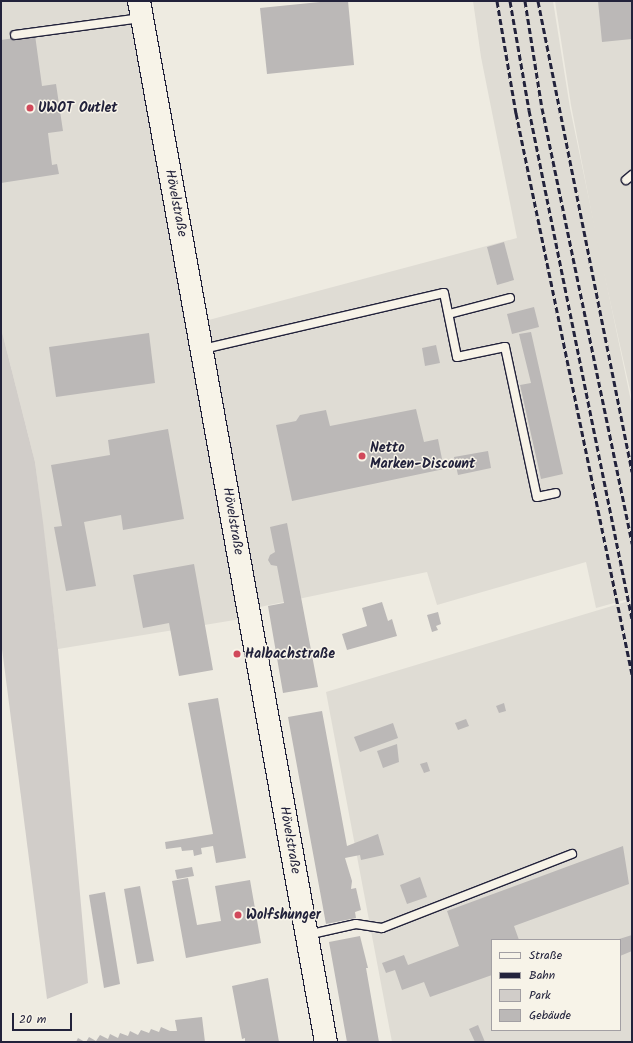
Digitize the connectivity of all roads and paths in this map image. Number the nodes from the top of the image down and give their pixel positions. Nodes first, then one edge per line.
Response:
1 (141, 9) edge
2 (15, 35) dead end
3 (510, 298) dead end
4 (448, 314) junction
5 (203, 349) junction
6 (556, 493) dead end
7 (572, 854) dead end
8 (306, 935) junction
9 (326, 1042) edge

1 - 2 lane
1 - 5 main road, Hövelstraße
3 - 4 lane
4 - 5 lane
4 - 6 lane
5 - 8 main road, Hövelstraße
7 - 8 lane
8 - 9 main road, Hövelstraße

